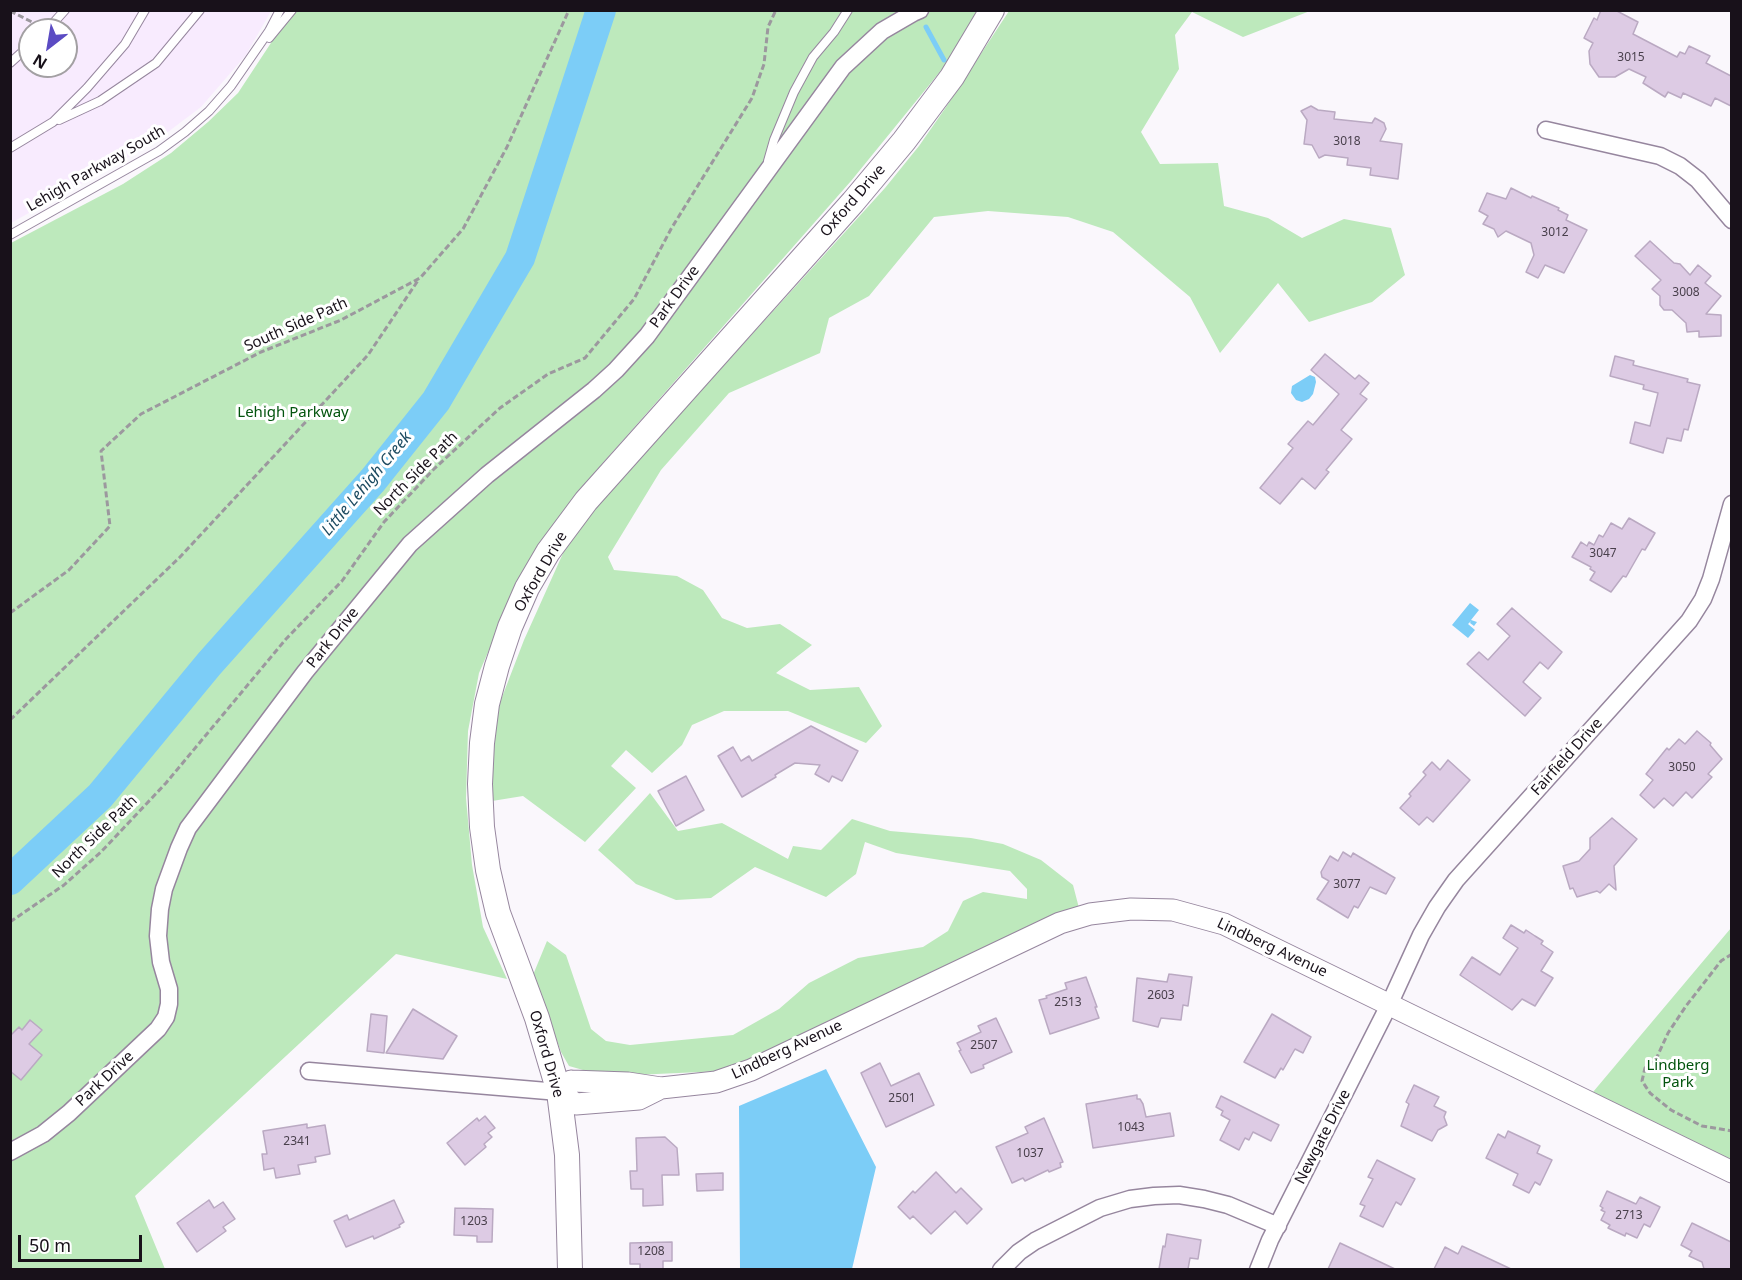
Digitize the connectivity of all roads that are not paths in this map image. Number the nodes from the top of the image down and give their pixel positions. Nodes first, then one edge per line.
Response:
1 (145, 10) edge
2 (200, 10) edge
3 (280, 10) edge
4 (292, 10) edge
5 (848, 10) edge
6 (920, 10) edge
7 (992, 10) edge
8 (244, 69) junction
9 (53, 122) junction
10 (1546, 130) dead end
11 (10, 148) edge
12 (766, 170) junction
13 (1731, 220) edge
14 (10, 235) edge
15 (1731, 504) edge
16 (1389, 1005) junction
17 (309, 1071) dead end
18 (559, 1092) junction
19 (10, 1152) edge
20 (1731, 1172) edge
21 (1278, 1226) junction
22 (570, 1269) edge
23 (1001, 1269) edge
24 (1258, 1269) edge

1 - 9 lane
2 - 9 lane
3 - 8 lane, Lehigh Parkway South
4 - 8 lane
5 - 12 lane, Park Drive
6 - 12 street, Park Drive
7 - 18 main road, Oxford Drive
8 - 14 lane, Lehigh Parkway South
9 - 11 lane
10 - 13 street
12 - 19 street, Park Drive
15 - 16 street, Fairfield Drive
16 - 18 street, Lindberg Avenue
16 - 20 street, Lindberg Avenue
16 - 21 street, Newgate Drive
17 - 18 street, Lindberg Avenue
18 - 22 main road, Oxford Drive
21 - 23 street
21 - 24 street, Newgate Drive

